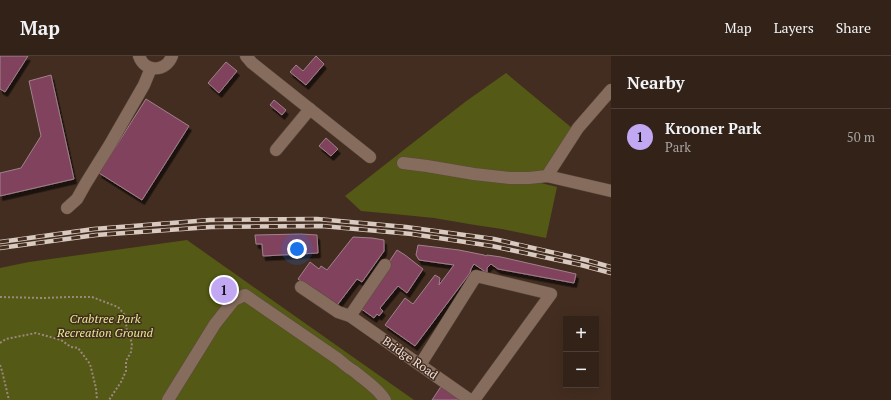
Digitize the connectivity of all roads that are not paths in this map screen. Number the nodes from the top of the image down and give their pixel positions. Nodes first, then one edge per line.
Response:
1 (139, 56) edge
2 (172, 56) edge
3 (246, 56) edge
4 (252, 56) edge
5 (256, 56) edge
6 (151, 68) junction
7 (611, 90) edge
8 (310, 109) junction
9 (276, 150) dead end
10 (370, 158) dead end
11 (403, 163) dead end
12 (547, 176) junction
13 (611, 190) edge
14 (67, 208) dead end
15 (385, 265) dead end
16 (301, 287) dead end
17 (350, 316) junction
18 (420, 365) junction
19 (168, 400) edge
20 (385, 400) edge
21 (472, 400) edge

1 - 6 street
2 - 6 street
3 - 8 street
4 - 5 street
6 - 14 street
7 - 12 street
8 - 9 street
8 - 10 street
11 - 12 street
12 - 13 street
15 - 17 street
16 - 17 street, Bridge Road
17 - 18 street, Bridge Road
18 - 21 street, Bridge Road
18 - 21 street
19 - 20 street

